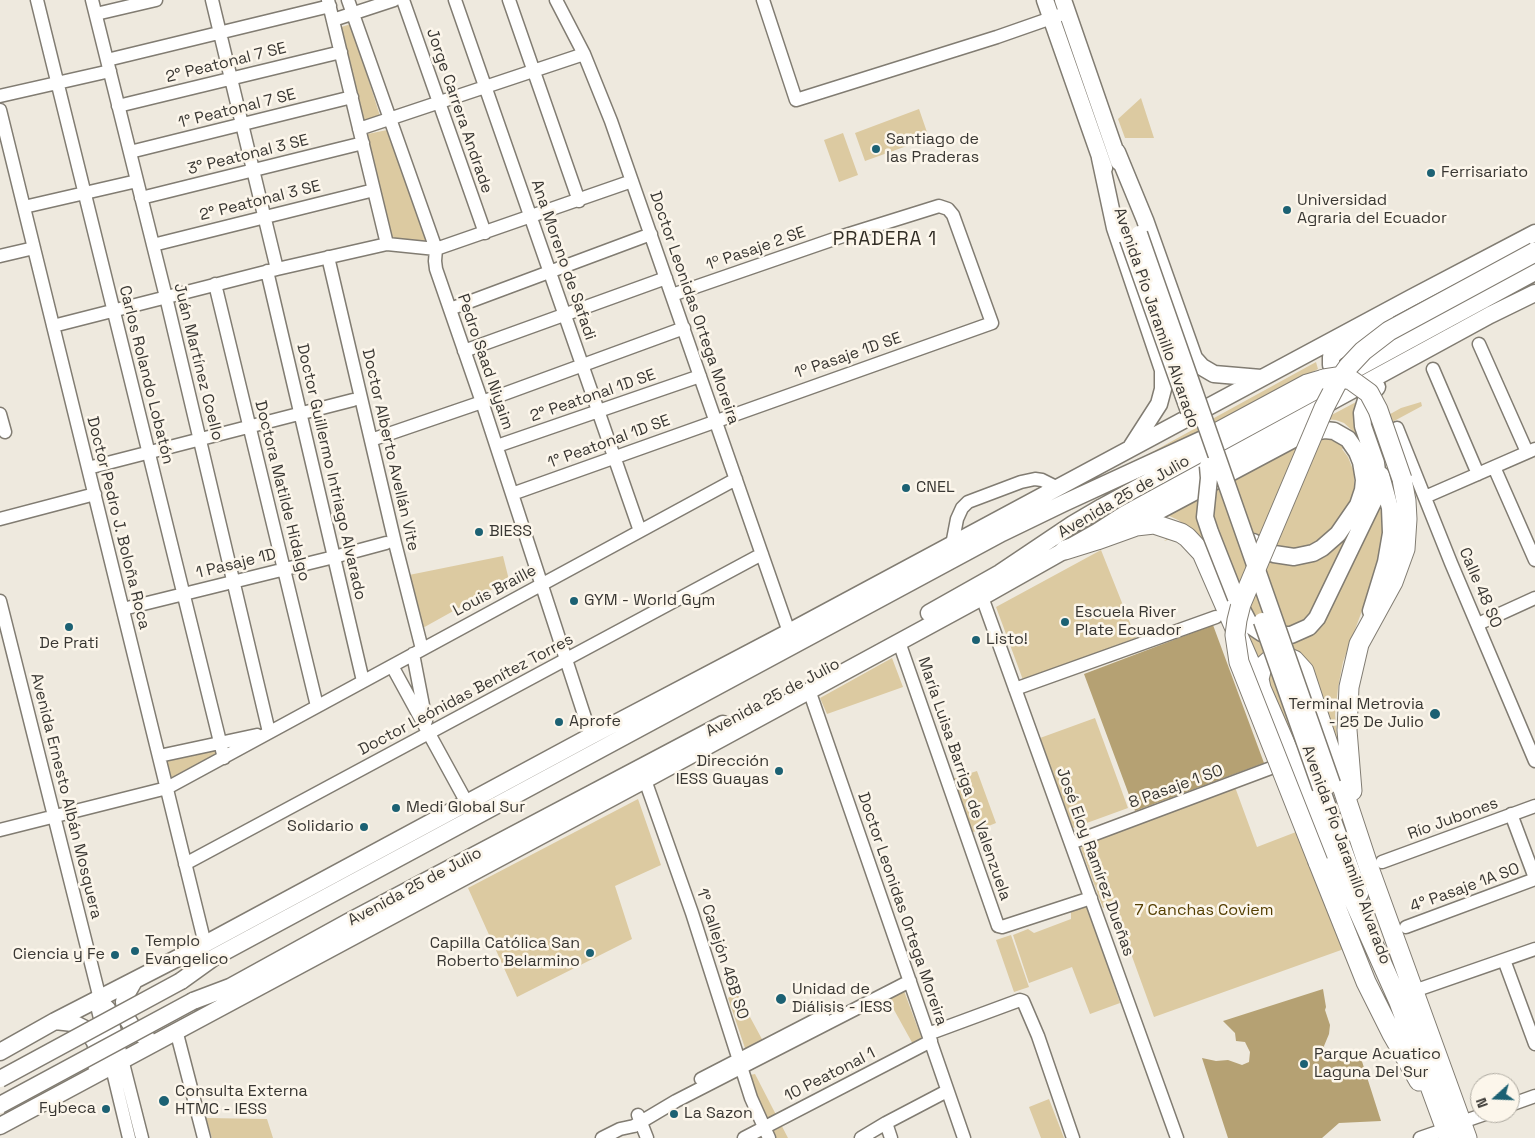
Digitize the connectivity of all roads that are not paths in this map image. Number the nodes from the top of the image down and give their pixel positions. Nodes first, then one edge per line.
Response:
1 (37, 0) edge
2 (92, 0) edge
3 (156, 0) edge
4 (212, 0) edge
5 (348, 0) edge
6 (394, 0) edge
7 (403, 0) edge
8 (455, 0) edge
9 (509, 0) edge
10 (556, 0) edge
11 (763, 0) edge
12 (1045, 0) edge
13 (329, 3) edge
14 (1066, 6) edge
15 (353, 13) junction
16 (96, 14) junction
17 (1051, 18) junction
18 (333, 20) junction
19 (220, 33) junction
20 (341, 52) junction
21 (584, 54) junction
22 (108, 65) junction
23 (534, 71) junction
24 (231, 78) junction
25 (57, 83) junction
26 (485, 87) junction
27 (0, 96) edge
28 (352, 97) junction
29 (439, 102) junction
30 (118, 106) junction
31 (0, 110) edge
32 (390, 118) junction
33 (242, 125) junction
34 (359, 129) junction
35 (363, 143) junction
36 (130, 152) junction
37 (1116, 152) junction
38 (1100, 158) junction
39 (253, 170) junction
40 (137, 181) junction
41 (632, 182) junction
42 (374, 190) junction
43 (84, 194) junction
44 (142, 198) junction
45 (579, 201) junction
46 (24, 207) junction
47 (264, 216) junction
48 (530, 217) junction
49 (485, 233) junction
50 (1535, 233) edge
51 (651, 234) junction
52 (1134, 236) junction
53 (387, 244) junction
54 (153, 245) junction
55 (34, 248) junction
56 (436, 249) junction
57 (1535, 252) edge
58 (0, 256) edge
59 (328, 257) junction
60 (272, 270) junction
61 (550, 272) junction
62 (1535, 272) edge
63 (666, 278) junction
64 (215, 284) junction
65 (1535, 293) edge
66 (672, 295) junction
67 (166, 297) junction
68 (1411, 298) junction
69 (450, 309) junction
70 (113, 310) junction
71 (564, 315) junction
72 (1490, 315) junction
73 (992, 323) joint
74 (53, 326) junction
75 (684, 328) junction
76 (1479, 344) dead end
77 (464, 350) junction
78 (1372, 360) junction
79 (1401, 363) junction
80 (582, 366) junction
81 (1433, 369) dead end
82 (700, 376) junction
83 (1261, 378) junction
84 (353, 400) dead end
85 (482, 402) junction
86 (598, 411) junction
87 (0, 414) edge
88 (300, 415) junction
89 (716, 421) junction
90 (250, 428) junction
91 (1397, 428) dead end
92 (5, 432) dead end
93 (1217, 432) joint
94 (200, 440) junction
95 (371, 440) junction
96 (496, 446) junction
97 (1130, 449) junction
98 (1531, 451) edge
99 (148, 453) junction
100 (614, 457) junction
101 (1376, 463) junction
102 (1208, 466) junction
103 (1494, 467) junction
104 (88, 468) junction
105 (1478, 474) junction
106 (736, 479) junction
107 (1058, 488) junction
108 (94, 494) junction
109 (512, 494) junction
110 (1425, 497) junction
111 (0, 519) edge
112 (1240, 523) junction
113 (1121, 530) junction
114 (640, 531) junction
115 (1002, 534) junction
116 (386, 543) dead end
117 (952, 545) junction
118 (1065, 550) junction
119 (762, 554) junction
120 (334, 557) junction
121 (1535, 560) edge
122 (284, 569) junction
123 (1000, 573) junction
124 (234, 582) junction
125 (542, 584) junction
126 (183, 594) junction
127 (982, 597) junction
128 (1535, 598) edge
129 (0, 601) edge
130 (123, 608) junction
131 (1216, 617) dead end
132 (1478, 624) junction
133 (789, 632) junction
134 (899, 642) junction
135 (1359, 644) junction
136 (417, 652) junction
137 (566, 659) junction
138 (392, 666) junction
139 (363, 681) junction
140 (730, 681) junction
141 (687, 687) junction
142 (1015, 688) junction
143 (809, 690) junction
144 (1262, 691) junction
145 (317, 706) junction
146 (269, 732) junction
147 (429, 733) junction
148 (591, 736) junction
149 (220, 743) junction
150 (571, 746) junction
151 (159, 756) junction
152 (224, 758) junction
153 (1292, 760) junction
154 (1535, 760) edge
155 (619, 780) junction
156 (645, 780) junction
157 (1327, 786) junction
158 (167, 788) junction
159 (524, 790) junction
160 (467, 803) junction
161 (1535, 806) edge
162 (1511, 814) junction
163 (55, 817) junction
164 (569, 821) junction
165 (0, 830) edge
166 (1071, 844) junction
167 (186, 864) junction
168 (1376, 865) junction
169 (1535, 878) edge
170 (357, 879) junction
171 (311, 886) junction
172 (1091, 898) junction
173 (384, 920) junction
174 (348, 922) junction
175 (1397, 924) junction
176 (205, 944) junction
177 (1535, 949) edge
178 (1504, 960) junction
179 (909, 977) junction
180 (134, 981) junction
181 (1406, 996) junction
182 (100, 999) junction
183 (55, 1022) junction
184 (176, 1030) junction
185 (161, 1038) junction
186 (929, 1038) junction
187 (1535, 1044) edge
188 (0, 1052) edge
189 (117, 1062) junction
190 (740, 1063) junction
191 (88, 1078) junction
192 (0, 1079) edge
193 (947, 1090) junction
194 (1535, 1096) edge
195 (1520, 1101) edge
196 (0, 1104) edge
197 (1470, 1121) edge
198 (636, 1123) edge
199 (886, 1123) junction
200 (0, 1126) edge
201 (1453, 1129) edge
202 (766, 1133) edge
203 (129, 1138) edge
204 (142, 1138) edge
205 (204, 1138) edge
206 (602, 1138) edge
207 (647, 1138) edge
208 (744, 1138) edge
209 (861, 1138) edge
210 (891, 1138) edge
211 (964, 1138) edge
212 (1073, 1138) edge
213 (1177, 1138) edge
214 (1420, 1138) edge

1 - 25 street, Carlos Rolando Lobatón
2 - 16 street, Juán Martínez Coello
3 - 16 street
4 - 19 street, Doctor Guillermo Intriago Alvarado
5 - 15 street, Pedro Saad Niyaim
6 - 15 street
7 - 29 street, Jorge Carrera Andrade
8 - 26 street, Ana Moreno de Safadi
9 - 23 street
10 - 21 street, Doctor Leonidas Ortega Moreira
11 - 17 street
12 - 17 main road, Avenida Pío Jaramillo Alvarado
13 - 18 street
13 - 19 street
14 - 17 street
14 - 37 main road, Avenida Pío Jaramillo Alvarado
15 - 18 street
15 - 32 street, Pedro Saad Niyaim
16 - 22 street, Juán Martínez Coello
17 - 38 main road, Avenida Pío Jaramillo Alvarado
18 - 20 street
19 - 22 street
19 - 24 street, Doctor Guillermo Intriago Alvarado
20 - 24 street, 2° Peatonal 7 SE
20 - 28 street
21 - 23 street
21 - 41 street, Doctor Leonidas Ortega Moreira
22 - 25 street
22 - 30 street, Juán Martínez Coello
23 - 26 street
23 - 45 street
24 - 30 street, 2° Peatonal 7 SE
24 - 33 street, Doctor Guillermo Intriago Alvarado
25 - 27 street
25 - 43 street, Carlos Rolando Lobatón
26 - 29 street
26 - 48 street, Ana Moreno de Safadi
28 - 33 street, 1° Peatonal 7 SE
28 - 34 street
29 - 32 street
29 - 49 street, Jorge Carrera Andrade
30 - 36 street, Juán Martínez Coello
31 - 46 street, Doctor Pedro J. Boloña Roca
32 - 34 street
32 - 56 street, Pedro Saad Niyaim
33 - 36 street, 1° Peatonal 7 SE
33 - 39 street, Doctor Guillermo Intriago Alvarado
34 - 35 street
35 - 39 street, 3° Peatonal 3 SE
35 - 42 street
36 - 40 street, Juán Martínez Coello
37 - 52 main road, Avenida Pío Jaramillo Alvarado
37 - 83 main road
38 - 52 main road, Avenida Pío Jaramillo Alvarado
38 - 97 main road
39 - 44 street, 3° Peatonal 3 SE
39 - 47 street, Doctor Guillermo Intriago Alvarado
40 - 43 street
40 - 44 street, Juán Martínez Coello
41 - 45 street
41 - 51 street, Doctor Leonidas Ortega Moreira
42 - 47 street, 2° Peatonal 3 SE
42 - 53 street
43 - 46 street
43 - 70 street, Carlos Rolando Lobatón
44 - 54 street, Juán Martínez Coello
45 - 48 street
46 - 55 street, Doctor Pedro J. Boloña Roca
47 - 54 street, 2° Peatonal 3 SE
47 - 60 street, Doctor Guillermo Intriago Alvarado
48 - 49 street
48 - 61 street, Ana Moreno de Safadi
49 - 56 street
50 - 68 main road
51 - 61 street
51 - 63 street, Doctor Leonidas Ortega Moreira
52 - 102 main road, Avenida Pío Jaramillo Alvarado, bridge
52 - 112 main road, Avenida Pío Jaramillo Alvarado, bridge
53 - 56 street
53 - 59 street
54 - 67 street, Juán Martínez Coello
55 - 58 street
55 - 74 street, Doctor Pedro J. Boloña Roca
56 - 69 street, Pedro Saad Niyaim
57 - 201 highway, bridge
59 - 60 street
59 - 95 street, Doctor Alberto Avellán Vite
60 - 64 street
60 - 88 street, Doctor Guillermo Intriago Alvarado
61 - 69 street
61 - 71 street, Ana Moreno de Safadi
62 - 78 main road, Avenida 25 de Julio
63 - 66 street, Doctor Leonidas Ortega Moreira
63 - 71 street
64 - 67 street
64 - 90 street, Doctora Matilde Hidalgo
65 - 72 main road, Avenida 25 de Julio
66 - 73 street, 1º Pasaje 2 SE
66 - 75 street, Doctor Leonidas Ortega Moreira
67 - 70 street
67 - 94 street, Juán Martínez Coello
68 - 78 main road
68 - 83 main road
69 - 77 street, Pedro Saad Niyaim
70 - 74 street
70 - 99 street, Carlos Rolando Lobatón
71 - 77 street
71 - 80 street, Ana Moreno de Safadi
72 - 78 main road
72 - 79 main road, Avenida 25 de Julio
73 - 89 street, 1º Pasaje 1D SE
74 - 104 street, Doctor Pedro J. Boloña Roca
75 - 80 street
75 - 82 street, Doctor Leonidas Ortega Moreira
76 - 98 street
77 - 85 street, Pedro Saad Niyaim
78 - 123 main road, Avenida 25 de Julio
79 - 101 main road
79 - 118 main road, Avenida 25 de Julio
80 - 85 street
80 - 86 street, Ana Moreno de Safadi
81 - 105 street
82 - 86 street, 2° Peatonal 1D SE
82 - 89 street, Doctor Leonidas Ortega Moreira
83 - 97 main road
84 - 88 street
85 - 95 street
85 - 96 street, Pedro Saad Niyaim
86 - 96 street, 2° Peatonal 1D SE
86 - 100 street, Ana Moreno de Safadi
87 - 92 street
88 - 90 street
88 - 120 street, Doctor Guillermo Intriago Alvarado
89 - 100 street, 1° Peatonal 1D SE
89 - 106 street, Doctor Leonidas Ortega Moreira
90 - 94 street
90 - 122 street, Doctora Matilde Hidalgo
91 - 110 street, Calle 48 SO
93 - 115 main road, Avenida 25 de Julio
93 - 135 highway, bridge
94 - 99 street
94 - 124 street, Juán Martínez Coello
95 - 136 street, Doctor Alberto Avellán Vite
96 - 109 street, Pedro Saad Niyaim
97 - 107 main road
98 - 103 street
99 - 104 street
99 - 126 street, Carlos Rolando Lobatón
100 - 109 street, 1° Peatonal 1D SE
100 - 114 street, Ana Moreno de Safadi
101 - 102 main road, bridge
101 - 135 main road
102 - 157 main road, Avenida Pío Jaramillo Alvarado, bridge
103 - 105 street
103 - 121 street
104 - 108 street, Doctor Pedro J. Boloña Roca
105 - 110 street
106 - 114 street, Louis Braille
106 - 119 street, Doctor Leonidas Ortega Moreira
107 - 115 main road
107 - 117 main road
107 - 117 street
108 - 111 street
108 - 130 street, Doctor Pedro J. Boloña Roca
109 - 125 street, Pedro Saad Niyaim
110 - 132 street, Calle 48 SO
112 - 113 main road, bridge
112 - 157 main road, Avenida Pío Jaramillo Alvarado, bridge
113 - 118 highway
113 - 144 highway
114 - 125 street, Louis Braille
115 - 140 main road, Avenida 25 de Julio
116 - 120 street, 1 Pasaje 1D
117 - 133 main road
118 - 123 main road
118 - 127 main road, Avenida 25 de Julio
119 - 133 street, Doctor Leonidas Ortega Moreira
119 - 137 street, Doctor Leónidas Benítez Torres
120 - 122 street, 1 Pasaje 1D
120 - 139 street, Doctor Guillermo Intriago Alvarado
122 - 124 street, 1 Pasaje 1D
122 - 145 street, Doctora Matilde Hidalgo
123 - 155 main road, Avenida 25 de Julio
124 - 126 street, 1 Pasaje 1D
124 - 146 street, Juán Martínez Coello
125 - 136 street, Louis Braille
125 - 137 street, Pedro Saad Niyaim
126 - 130 street, 1 Pasaje 1D
126 - 149 street, Carlos Rolando Lobatón
127 - 134 main road, Avenida 25 de Julio
127 - 142 street, José Eloy Ramírez Dueñas
128 - 132 street
129 - 163 street, Avenida Ernesto Albán Mosquera
130 - 151 street, Doctor Pedro J. Boloña Roca
131 - 142 street
132 - 154 street, Calle 48 SO
133 - 141 main road
134 - 143 main road, Avenida 25 de Julio
134 - 172 street, María Luisa Barriga de Valenzuela
135 - 168 highway
136 - 138 street, Louis Braille
136 - 147 street, Doctor Alberto Avellán Vite
137 - 147 street, Doctor Leónidas Benítez Torres
137 - 148 street, Pedro Saad Niyaim
138 - 139 street, Louis Braille
138 - 147 street, Doctor Alberto Avellán Vite
139 - 145 street, Louis Braille
140 - 141 main road
140 - 159 main road, Avenida 25 de Julio
141 - 148 main road
142 - 166 street, José Eloy Ramírez Dueñas
143 - 156 main road, Avenida 25 de Julio
143 - 179 street, Doctor Leonidas Ortega Moreira
144 - 153 highway
144 - 168 highway
145 - 146 street, Louis Braille
146 - 149 street, Louis Braille
146 - 152 street, Louis Braille
147 - 160 street, Doctor Alberto Avellán Vite
147 - 167 street, Doctor Leónidas Benítez Torres
148 - 150 main road
149 - 151 street, Louis Braille
149 - 152 street, Carlos Rolando Lobatón
150 - 159 main road
150 - 160 main road
151 - 158 street, Doctor Pedro J. Boloña Roca
152 - 158 street, Louis Braille
153 - 166 street, 8 Pasaje 1 SO
153 - 181 highway
155 - 164 main road
155 - 174 main road, Avenida 25 de Julio
156 - 164 main road, Avenida 25 de Julio
156 - 190 street, 1° Callejón 46B SO
157 - 175 main road, Avenida Pío Jaramillo Alvarado
157 - 181 main road, Avenida Pío Jaramillo Alvarado
158 - 163 street, Louis Braille
158 - 167 street, Doctor Pedro J. Boloña Roca
159 - 170 main road, Avenida 25 de Julio
160 - 171 main road
161 - 162 street, Río Jubones
162 - 168 street, Río Jubones
162 - 169 street
163 - 165 street, Louis Braille
163 - 182 street, Avenida Ernesto Albán Mosquera
164 - 173 main road, Avenida 25 de Julio
166 - 172 street, José Eloy Ramírez Dueñas
167 - 176 street, Doctor Pedro J. Boloña Roca
168 - 175 highway
169 - 175 street, 4° Pasaje 1A SO
170 - 171 main road
170 - 192 main road, Avenida 25 de Julio, bridge
171 - 176 main road
172 - 213 street, José Eloy Ramírez Dueñas
173 - 174 main road
173 - 184 main road, Avenida 25 de Julio
174 - 196 main road, Avenida 25 de Julio, bridge
175 - 181 highway
176 - 180 main road
177 - 178 street
178 - 181 street
178 - 187 street
179 - 186 street, Doctor Leonidas Ortega Moreira
179 - 190 street
180 - 182 main road
180 - 185 main road
181 - 201 highway
182 - 183 main road
182 - 189 street, Avenida Ernesto Albán Mosquera
183 - 188 main road
183 - 191 main road
184 - 185 main road, Avenida 25 de Julio
184 - 205 street
185 - 189 main road, Avenida 25 de Julio
186 - 193 street, Doctor Leonidas Ortega Moreira
186 - 202 street, 10 Peatonal 1
186 - 212 street, 10 Peatonal 1
189 - 191 main road, Avenida 25 de Julio
189 - 203 street, Avenida Ernesto Albán Mosquera
189 - 204 street, Avenida Ernesto Albán Mosquera
190 - 198 street
190 - 202 street, 1° Callejón 46B SO
191 - 200 main road, Avenida 25 de Julio
193 - 199 street
193 - 211 street, Doctor Leonidas Ortega Moreira
194 - 195 street
197 - 201 street
198 - 206 street
198 - 207 street
199 - 209 street
199 - 210 street
201 - 214 street
202 - 208 street, 10 Peatonal 1

